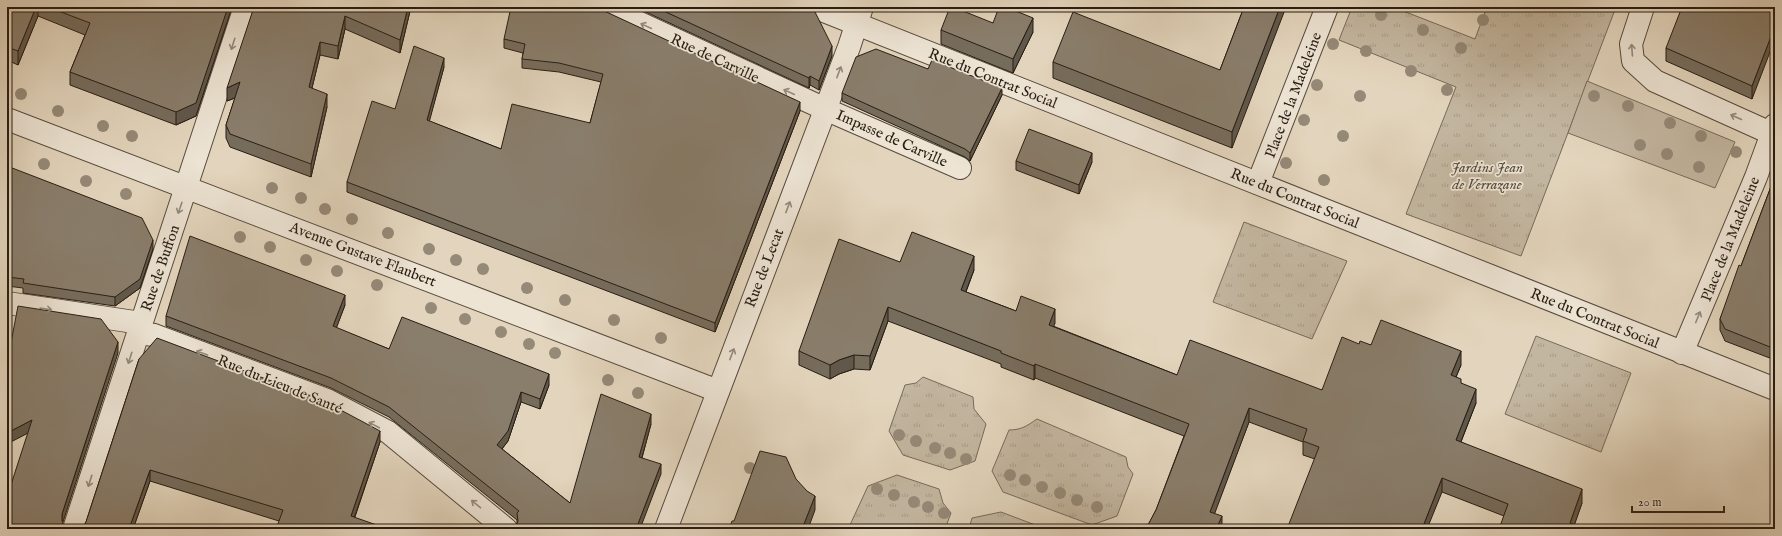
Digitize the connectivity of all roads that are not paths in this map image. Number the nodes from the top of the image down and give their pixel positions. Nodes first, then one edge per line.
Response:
1 (245, 7) edge
2 (605, 7) edge
3 (814, 7) edge
4 (1327, 7) edge
5 (1641, 12) edge
6 (859, 15) edge
7 (825, 109) junction
8 (7, 119) edge
9 (1774, 131) edge
10 (960, 168) dead end
11 (1258, 183) junction
12 (187, 187) junction
13 (7, 304) edge
14 (140, 328) junction
15 (1682, 353) junction
16 (1775, 389) edge
17 (718, 391) junction
18 (74, 529) edge
19 (506, 529) edge
20 (666, 529) edge

1 -> 12 street, Rue de Buffon
7 -> 2 street, Rue de Carville
3 - 6 street, Rue du Contrat Social
4 - 11 street, Place de la Madeleine
9 -> 5 street, Place de la Madeleine
7 -> 6 street, Rue de Lecat
6 - 11 street, Rue du Contrat Social
7 - 10 street, Impasse de Carville
17 -> 7 street, Rue de Lecat
8 - 12 street, Avenue Gustave Flaubert
15 -> 9 street, Place de la Madeleine
11 - 15 street, Rue du Contrat Social
12 -> 14 street, Rue de Buffon
12 - 17 street, Avenue Gustave Flaubert
13 -> 14 street, Rue du Lieu de Santé
14 -> 18 street, Rue de Buffon
19 -> 14 street, Rue du Lieu de Santé
15 - 16 street, Rue du Contrat Social
17 - 20 street, Rue de Lecat

